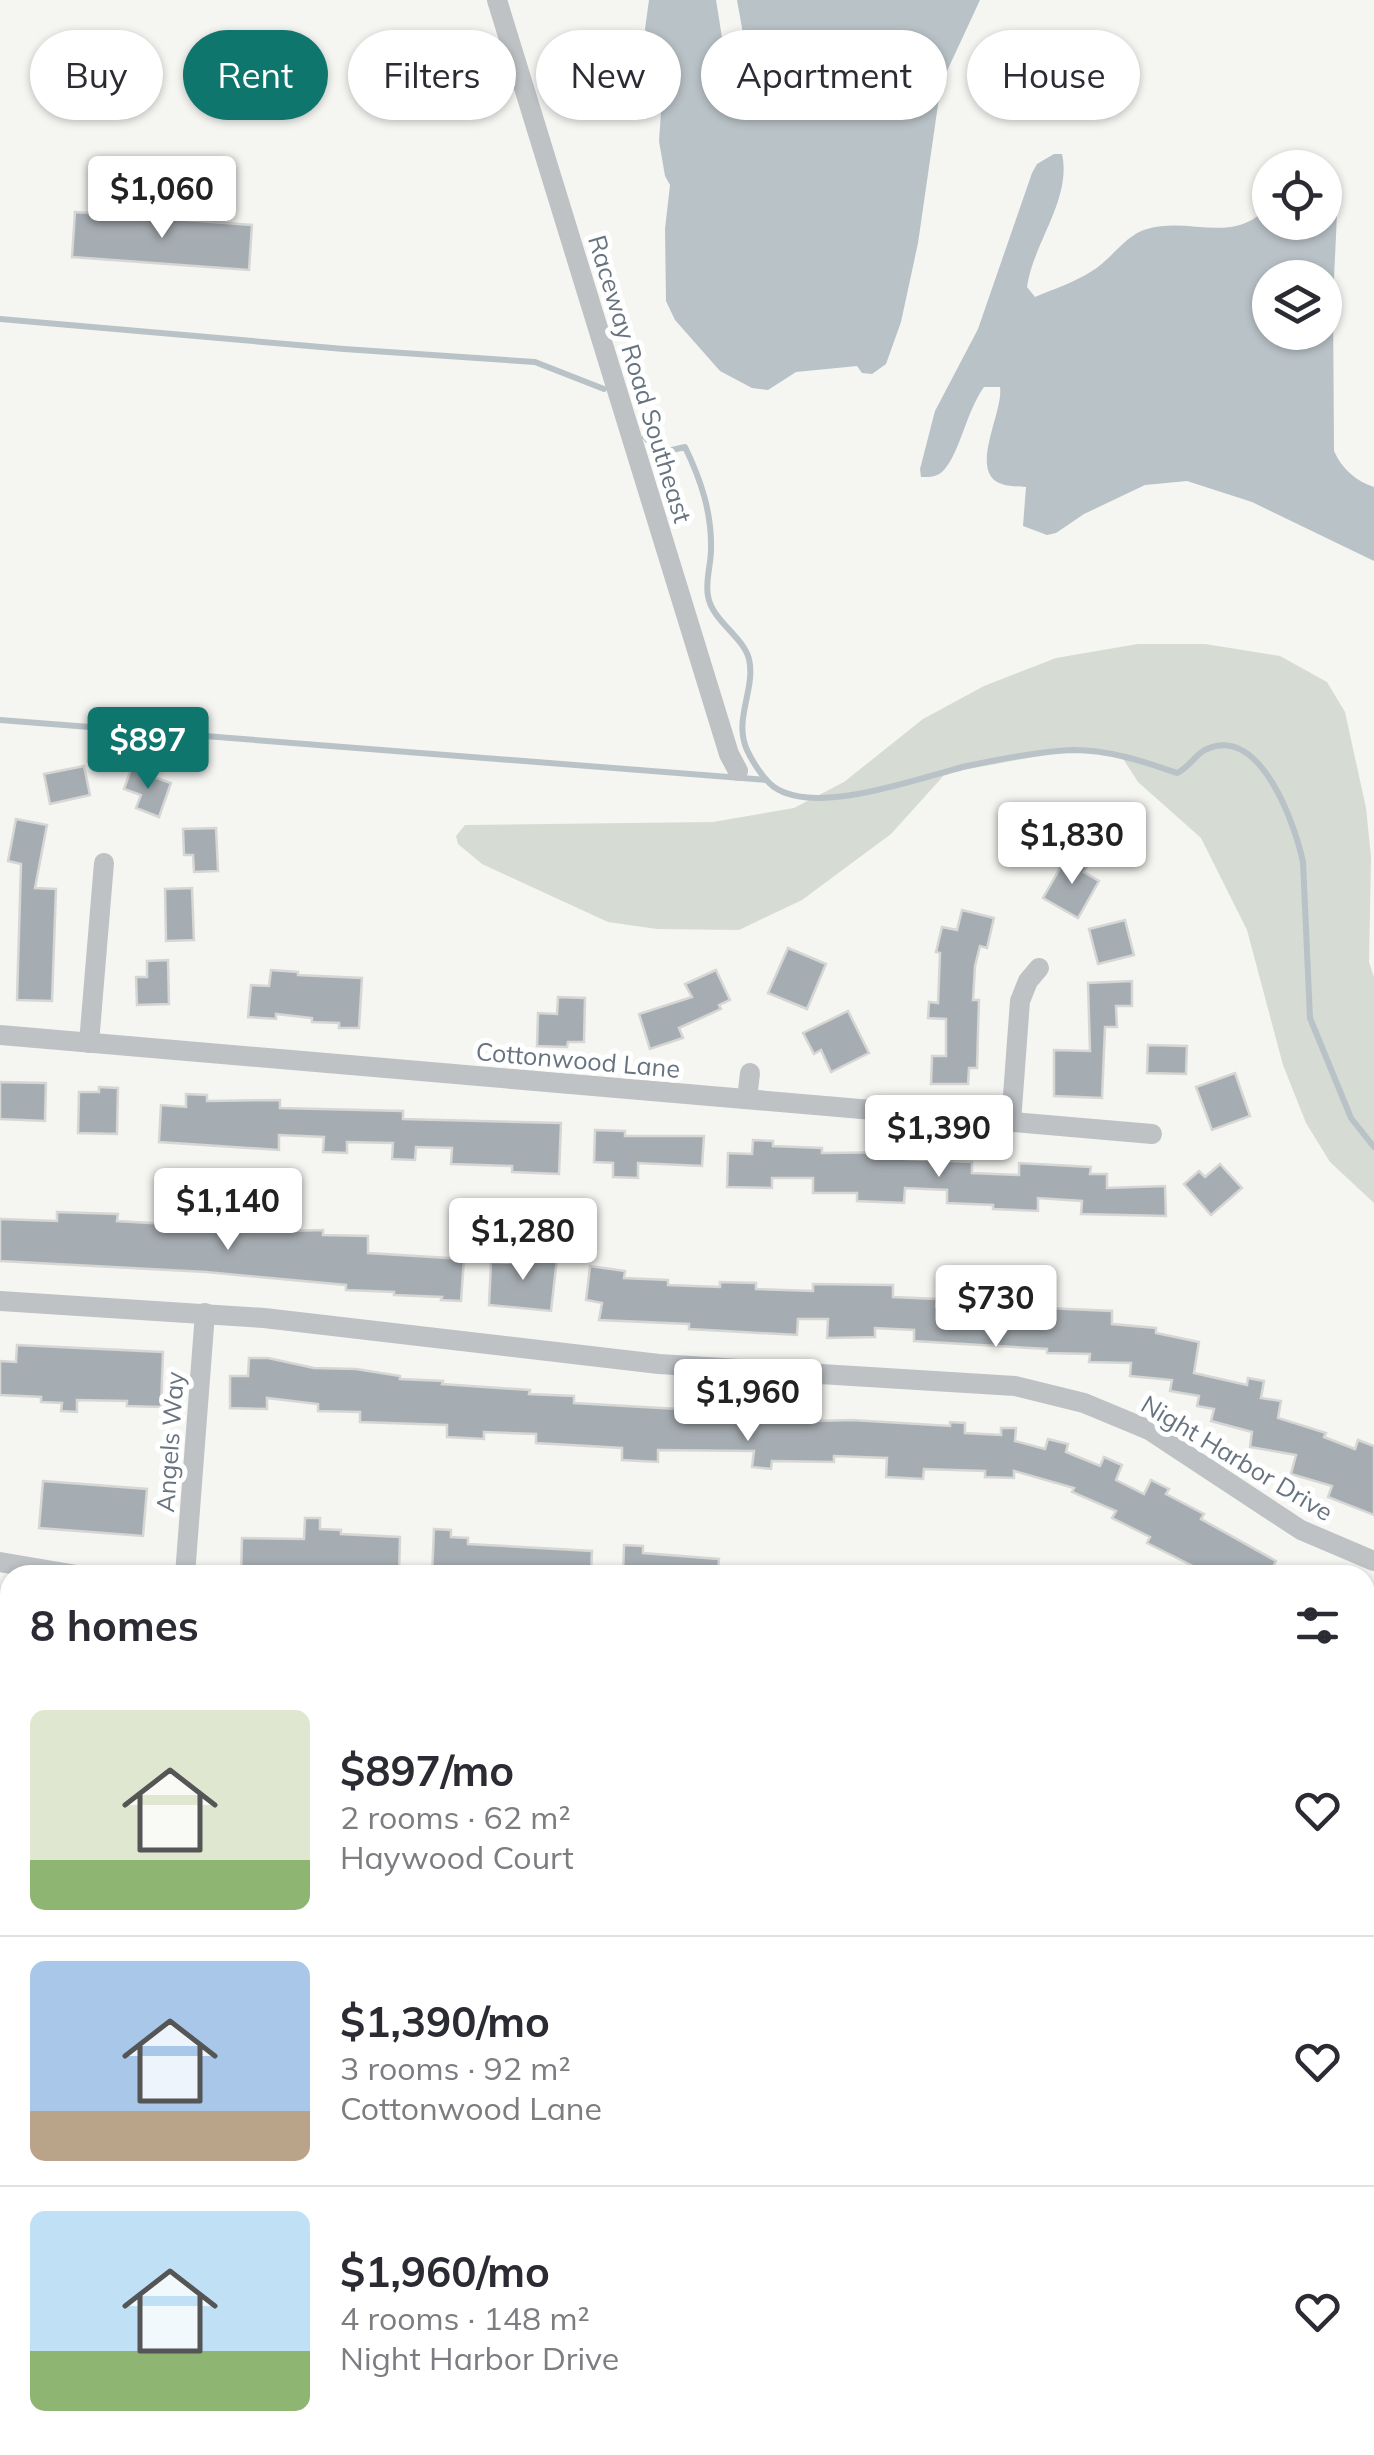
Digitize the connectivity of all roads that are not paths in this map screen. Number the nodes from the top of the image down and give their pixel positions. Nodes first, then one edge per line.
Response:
1 (498, 0) edge
2 (738, 771) dead end
3 (104, 863) dead end
4 (1039, 968) dead end
5 (0, 1035) edge
6 (89, 1042) junction
7 (750, 1073) dead end
8 (747, 1098) junction
9 (1011, 1122) junction
10 (1152, 1134) dead end
11 (0, 1301) edge
12 (205, 1313) junction
13 (1374, 1560) edge
14 (186, 1565) edge

1 - 2 street, Raceway Road Southeast
3 - 6 street
4 - 9 street
5 - 6 street, Cottonwood Lane
6 - 8 street, Cottonwood Lane
7 - 8 street
8 - 9 street, Cottonwood Lane
9 - 10 street, Cottonwood Lane
11 - 12 street, Night Harbor Drive
12 - 13 street, Night Harbor Drive
12 - 14 street, Angels Way

